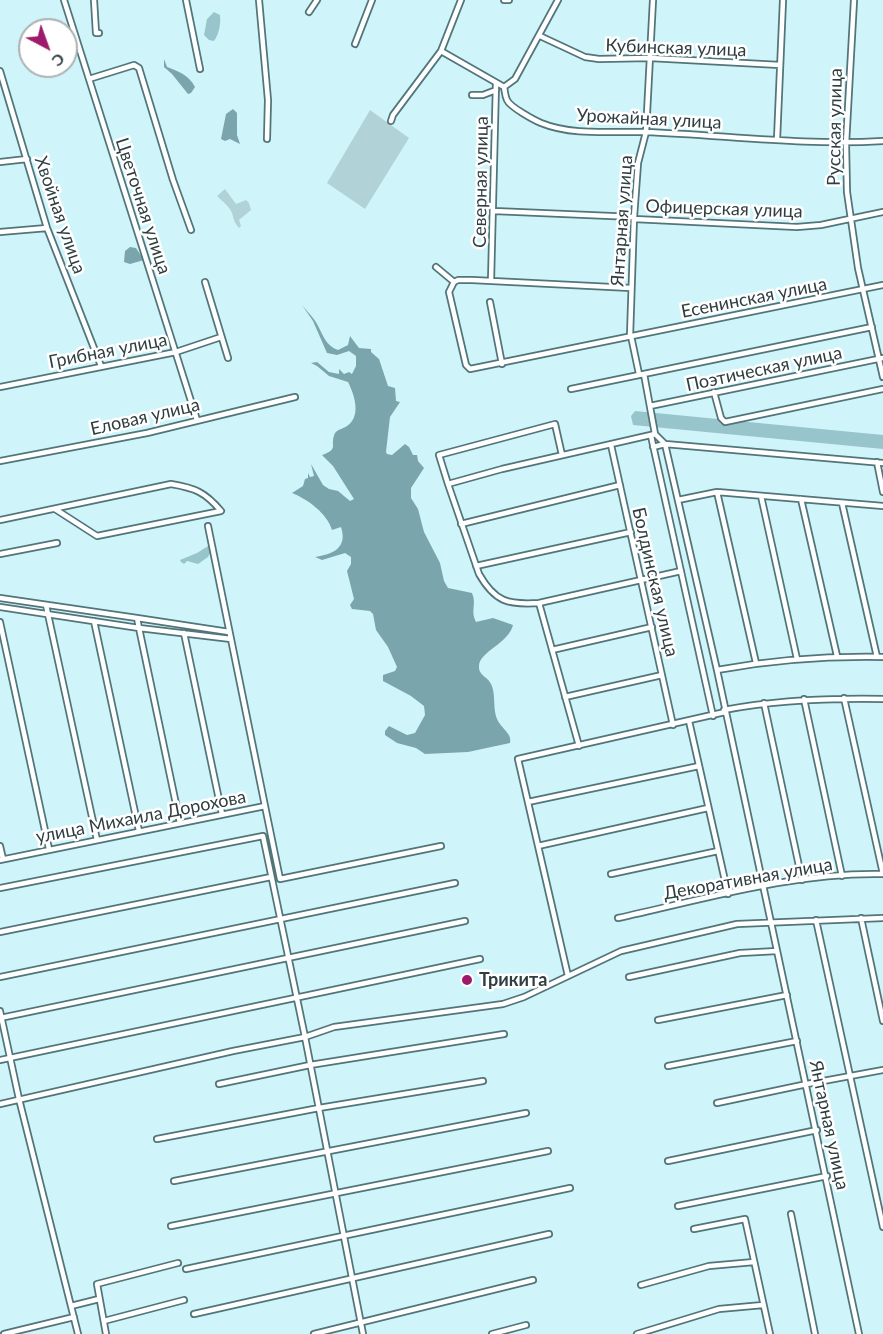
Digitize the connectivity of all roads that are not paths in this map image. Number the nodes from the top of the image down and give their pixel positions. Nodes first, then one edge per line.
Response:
1 (64, 0) edge
2 (94, 0) edge
3 (186, 0) edge
4 (259, 0) edge
5 (317, 0) edge
6 (372, 0) edge
7 (461, 0) edge
8 (504, 0) edge
9 (509, 0) edge
10 (558, 0) edge
11 (652, 0) edge
12 (783, 0) edge
13 (854, 0) edge
14 (309, 12) dead end
15 (99, 33) dead end
16 (540, 36) junction
17 (355, 44) dead end
18 (441, 51) junction
19 (650, 58) junction
20 (780, 65) junction
21 (200, 69) dead end
22 (0, 71) edge
23 (89, 79) junction
24 (496, 83) junction
25 (504, 87) junction
26 (496, 90) junction
27 (3, 91) edge
28 (472, 95) dead end
29 (391, 121) dead end
30 (646, 132) junction
31 (267, 139) dead end
32 (777, 140) junction
33 (883, 141) edge
34 (846, 144) junction
35 (27, 159) junction
36 (0, 162) edge
37 (494, 211) junction
38 (883, 212) edge
39 (634, 218) junction
40 (851, 218) junction
41 (47, 228) junction
42 (191, 230) dead end
43 (0, 232) edge
44 (436, 267) dead end
45 (491, 281) junction
46 (205, 282) dead end
47 (454, 282) junction
48 (883, 285) edge
49 (631, 288) junction
50 (863, 290) junction
51 (490, 302) dead end
52 (872, 327) junction
53 (630, 336) junction
54 (221, 337) junction
55 (176, 352) junction
56 (228, 358) dead end
57 (881, 358) edge
58 (502, 364) junction
59 (101, 366) junction
60 (642, 374) junction
61 (883, 376) edge
62 (0, 387) edge
63 (571, 389) dead end
64 (883, 389) edge
65 (714, 392) junction
66 (295, 397) dead end
67 (650, 406) junction
68 (197, 420) junction
69 (653, 435) junction
70 (665, 444) junction
71 (611, 445) junction
72 (653, 447) junction
73 (562, 455) junction
74 (0, 461) edge
75 (877, 462) junction
76 (883, 463) edge
77 (448, 484) junction
78 (620, 484) junction
79 (717, 492) junction
80 (883, 492) edge
81 (761, 496) junction
82 (801, 499) junction
83 (678, 500) junction
84 (842, 503) junction
85 (883, 506) edge
86 (55, 509) junction
87 (0, 520) edge
88 (461, 524) junction
89 (208, 526) dead end
90 (631, 532) junction
91 (57, 543) dead end
92 (0, 554) edge
93 (476, 566) junction
94 (681, 571) junction
95 (641, 580) junction
96 (0, 598) edge
97 (539, 603) junction
98 (46, 605) junction
99 (0, 607) edge
100 (48, 614) junction
101 (137, 618) junction
102 (94, 621) junction
103 (0, 622) edge
104 (652, 627) junction
105 (139, 628) junction
106 (229, 632) junction
107 (184, 633) junction
108 (231, 639) junction
109 (552, 650) junction
110 (837, 656) junction
111 (880, 657) edge
112 (797, 659) junction
113 (756, 663) junction
114 (717, 670) junction
115 (662, 675) junction
116 (565, 697) junction
117 (844, 698) junction
118 (804, 699) junction
119 (883, 699) edge
120 (764, 704) junction
121 (724, 711) junction
122 (713, 716) junction
123 (689, 721) junction
124 (673, 725) junction
125 (579, 746) junction
126 (699, 766) junction
127 (528, 802) junction
128 (265, 806) junction
129 (708, 808) junction
130 (222, 814) junction
131 (180, 823) junction
132 (140, 831) junction
133 (97, 840) junction
134 (0, 846) edge
135 (441, 846) dead end
136 (538, 846) junction
137 (49, 849) junction
138 (718, 851) junction
139 (1, 860) edge
140 (611, 874) dead end
141 (883, 874) edge
142 (842, 876) junction
143 (272, 877) junction
144 (802, 880) junction
145 (455, 883) dead end
146 (763, 886) junction
147 (0, 888) edge
148 (728, 894) junction
149 (618, 918) dead end
150 (861, 918) junction
151 (883, 918) edge
152 (280, 919) junction
153 (816, 920) junction
154 (465, 921) dead end
155 (771, 922) junction
156 (0, 932) edge
157 (777, 951) junction
158 (288, 958) junction
159 (480, 959) dead end
160 (0, 976) edge
161 (568, 976) junction
162 (629, 977) dead end
163 (787, 995) junction
164 (297, 998) junction
165 (0, 1011) edge
166 (1, 1018) edge
167 (658, 1020) dead end
168 (883, 1021) edge
169 (504, 1035) dead end
170 (305, 1037) junction
171 (797, 1041) junction
172 (10, 1058) junction
173 (0, 1060) edge
174 (310, 1065) junction
175 (668, 1066) dead end
176 (883, 1070) edge
177 (850, 1076) junction
178 (483, 1081) dead end
179 (219, 1084) dead end
180 (807, 1084) junction
181 (19, 1100) junction
182 (717, 1103) dead end
183 (0, 1104) edge
184 (319, 1108) junction
185 (526, 1113) dead end
186 (817, 1130) junction
187 (157, 1139) dead end
188 (327, 1150) junction
189 (548, 1151) dead end
190 (668, 1161) dead end
191 (827, 1176) junction
192 (174, 1181) dead end
193 (570, 1188) dead end
194 (335, 1194) junction
195 (678, 1206) dead end
196 (791, 1214) dead end
197 (171, 1226) dead end
198 (883, 1227) edge
199 (694, 1229) dead end
200 (549, 1234) dead end
201 (344, 1237) junction
202 (754, 1262) junction
203 (178, 1263) dead end
204 (186, 1269) dead end
205 (353, 1280) junction
206 (533, 1280) dead end
207 (641, 1285) dead end
208 (99, 1299) junction
209 (184, 1300) dead end
210 (763, 1305) junction
211 (71, 1306) junction
212 (194, 1314) dead end
213 (74, 1317) junction
214 (104, 1321) junction
215 (362, 1323) junction
216 (526, 1325) dead end
217 (4, 1334) edge
218 (78, 1334) edge
219 (106, 1334) edge
220 (314, 1334) edge
221 (363, 1334) edge
222 (492, 1334) edge
223 (637, 1334) edge
224 (770, 1334) edge
225 (815, 1334) edge
226 (859, 1334) edge

1 - 23 street, Цветочная улица
2 - 15 street
3 - 21 street
4 - 31 street
5 - 14 street
6 - 17 street
7 - 18 street
8 - 9 street
10 - 16 street
11 - 19 street, Янтарная улица
12 - 20 street
13 - 34 street, Русская улица
16 - 19 street, Кубинская улица
16 - 25 street
18 - 24 street, Урожайная улица
18 - 29 street
19 - 20 street, Кубинская улица
19 - 30 street, Янтарная улица
20 - 32 street
22 - 27 street, Хвойная улица
23 - 42 street
23 - 55 street, Цветочная улица
24 - 25 street, Урожайная улица
24 - 26 street, Северная улица
25 - 30 street, Урожайная улица
26 - 28 street
26 - 37 street, Северная улица
27 - 35 street, Хвойная улица
30 - 32 street, Урожайная улица
30 - 39 street, Янтарная улица
32 - 34 street, Урожайная улица
33 - 34 street, Урожайная улица
34 - 40 street, Русская улица
35 - 36 street
35 - 41 street, Хвойная улица
37 - 39 street, Офицерская улица
37 - 45 street, Северная улица
38 - 40 street, Офицерская улица
39 - 40 street, Офицерская улица
39 - 49 street, Янтарная улица
40 - 50 street, Русская улица
41 - 43 street
41 - 59 street, Хвойная улица
44 - 47 street
45 - 47 street
45 - 49 street
46 - 54 street
47 - 58 street, Есенинская улица
48 - 50 street, Есенинская улица
49 - 53 street, Янтарная улица
50 - 52 street, Русская улица
50 - 53 street, Есенинская улица
51 - 58 street
52 - 57 street, Русская улица
52 - 60 street
53 - 58 street, Есенинская улица
53 - 60 street, Янтарная улица
54 - 55 street, Грибная улица
54 - 56 street
55 - 59 street, Грибная улица
55 - 68 street, Цветочная улица
57 - 61 street, Русская улица
57 - 65 street, Поэтическая улица
59 - 62 street, Грибная улица
60 - 63 street
60 - 67 street, Янтарная улица
64 - 65 street
65 - 67 street, Поэтическая улица
66 - 68 street, Еловая улица
67 - 69 street, Янтарная улица
68 - 74 street, Еловая улица
69 - 70 street
69 - 71 street
69 - 72 street, Янтарная улица
70 - 72 street
70 - 75 street
70 - 83 street, Янтарная улица
71 - 73 street
71 - 78 street, Болдинская улица
72 - 94 street, Янтарная улица
73 - 77 street
73 - 77 street
75 - 76 street
75 - 80 street
77 - 88 street
78 - 88 street
78 - 90 street, Болдинская улица
79 - 81 street
79 - 83 street
79 - 113 street
81 - 82 street
81 - 112 street
82 - 84 street
82 - 110 street
83 - 114 street, Янтарная улица
84 - 85 street
84 - 111 street
86 - 86 street
86 - 87 street
88 - 93 street
89 - 106 street
90 - 93 street
90 - 95 street, Болдинская улица
91 - 92 street
93 - 97 street
94 - 95 street
94 - 122 street, Янтарная улица
95 - 97 street
95 - 104 street, Болдинская улица
96 - 98 street
97 - 109 street
98 - 100 street
98 - 101 street
99 - 100 street
100 - 102 street
100 - 133 street
101 - 105 street
101 - 106 street
102 - 105 street
102 - 132 street
103 - 137 street
104 - 109 street
104 - 115 street, Болдинская улица
105 - 107 street
105 - 131 street
106 - 108 street
107 - 108 street
107 - 130 street
108 - 128 street
109 - 116 street
110 - 111 street
110 - 112 street
112 - 113 street
113 - 114 street
114 - 121 street, Янтарная улица
115 - 116 street
115 - 124 street, Болдинская улица
116 - 125 street
117 - 118 street
117 - 119 street
117 - 141 street
118 - 120 street
118 - 142 street
120 - 121 street
120 - 144 street
121 - 122 street
121 - 146 street, Янтарная улица
122 - 123 street
123 - 124 street
123 - 126 street
124 - 125 street
125 - 127 street
126 - 127 street
126 - 129 street
127 - 136 street
128 - 130 street, улица Михаила Дорохова
128 - 135 street, улица Михаила Дорохова
129 - 136 street
129 - 138 street
130 - 131 street, улица Михаила Дорохова
131 - 132 street, улица Михаила Дорохова
132 - 133 street, улица Михаила Дорохова
133 - 137 street, улица Михаила Дорохова
134 - 139 street
136 - 161 street
137 - 139 street, улица Михаила Дорохова
138 - 140 street
138 - 148 street
141 - 142 street, Декоративная улица
142 - 144 street, Декоративная улица
143 - 147 street
143 - 152 street
143 - 156 street
144 - 146 street, Декоративная улица
145 - 152 street
146 - 148 street, Декоративная улица
146 - 155 street, Янтарная улица
148 - 149 street, Декоративная улица
150 - 151 street
150 - 153 street
150 - 168 street
152 - 158 street
152 - 160 street
153 - 155 street
153 - 177 street
154 - 158 street
155 - 157 street, Янтарная улица
155 - 161 street
157 - 162 street
157 - 163 street, Янтарная улица
158 - 164 street
158 - 166 street
159 - 164 street
161 - 170 street
163 - 167 street
163 - 171 street, Янтарная улица
164 - 170 street
164 - 172 street
165 - 166 street
166 - 172 street
169 - 174 street
170 - 174 street
170 - 181 street
171 - 175 street
171 - 180 street, Янтарная улица
172 - 173 street
172 - 181 street
174 - 179 street
174 - 184 street
176 - 177 street
177 - 180 street
177 - 198 street
178 - 184 street
180 - 182 street
180 - 186 street, Янтарная улица
181 - 183 street
181 - 211 street
184 - 187 street
184 - 188 street
185 - 188 street
186 - 190 street
186 - 191 street, Янтарная улица
188 - 192 street
188 - 194 street
189 - 194 street
191 - 195 street
191 - 226 street, Янтарная улица
193 - 201 street
194 - 197 street
194 - 201 street
196 - 225 street
199 - 202 street
200 - 205 street
201 - 204 street
201 - 205 street
202 - 207 street
202 - 210 street
203 - 208 street
205 - 212 street
205 - 215 street
206 - 215 street
208 - 211 street
208 - 214 street
209 - 214 street
210 - 223 street
210 - 224 street
211 - 213 street
213 - 217 street
213 - 218 street
214 - 219 street
215 - 220 street
215 - 221 street
216 - 222 street

